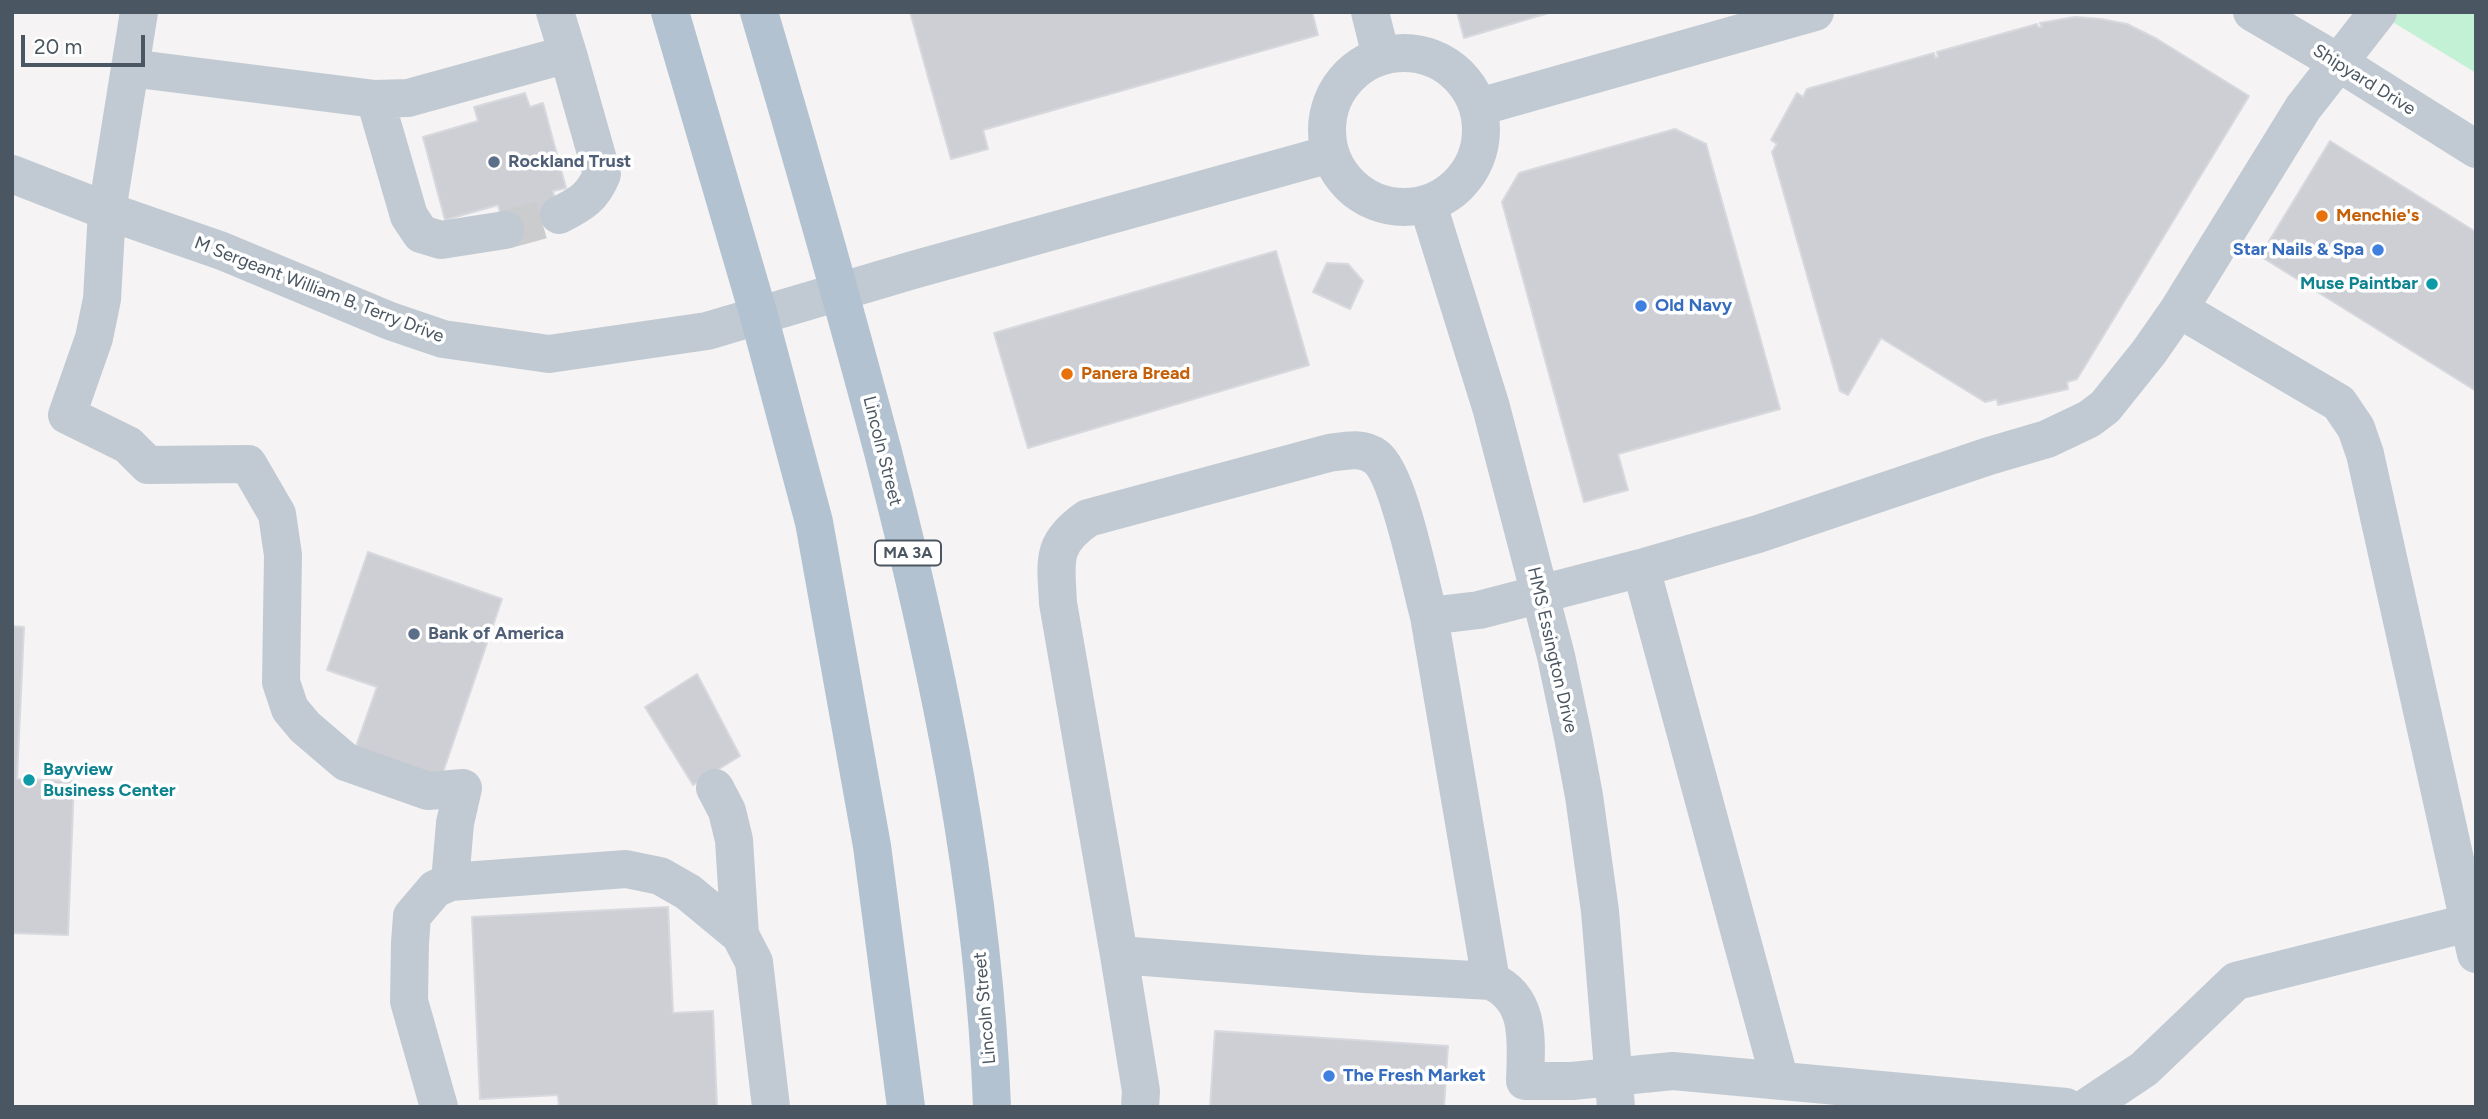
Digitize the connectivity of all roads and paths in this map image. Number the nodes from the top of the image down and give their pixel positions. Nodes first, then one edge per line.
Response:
1 (139, 12) edge
2 (555, 12) edge
3 (670, 12) edge
4 (760, 12) edge
5 (1370, 12) edge
6 (1815, 12) edge
7 (2252, 12) edge
8 (2378, 12) edge
9 (568, 54) junction
10 (1381, 56) junction
11 (2339, 63) junction
12 (130, 68) junction
13 (375, 99) junction
14 (1479, 107) junction
15 (2476, 149) edge
16 (1330, 154) junction
17 (12, 174) edge
18 (1428, 205) junction
19 (107, 211) junction
20 (559, 215) tunnel mouth
21 (505, 230) tunnel mouth
22 (840, 291) junction
23 (2179, 309) junction
24 (759, 316) junction
25 (1641, 568) junction
26 (1540, 594) junction
27 (1429, 616) junction
28 (715, 788) dead end
29 (450, 882) junction
30 (740, 935) junction
31 (2472, 939) edge
32 (1119, 955) junction
33 (1490, 981) junction
34 (1780, 1081) junction
35 (1615, 1091) edge
36 (1524, 1094) edge
37 (439, 1107) edge
38 (771, 1107) edge
39 (906, 1107) edge
40 (992, 1107) edge
41 (1140, 1107) edge
42 (2066, 1107) edge
43 (2087, 1107) edge

1 - 12 street
2 - 9 street
3 - 24 main road
4 - 22 main road, Lincoln Street / MA 3A
5 - 10 street
6 - 14 street
7 - 11 street, Shipyard Drive
8 - 11 street
9 - 13 street
9 - 20 street
10 - 14 street
10 - 16 street
11 - 15 street, Shipyard Drive
11 - 23 street
12 - 13 street
12 - 19 street
13 - 21 street
14 - 18 street
16 - 18 street
16 - 22 street, M Sergeant William B. Terry Drive
17 - 19 street, M Sergeant William B. Terry Drive
18 - 26 street, HMS Essington Drive
19 - 24 street, M Sergeant William B. Terry Drive
19 - 29 street
22 - 24 street, M Sergeant William B. Terry Drive
22 - 40 main road, Lincoln Street / MA 3A
23 - 25 street
23 - 31 street
24 - 39 main road
25 - 26 street
25 - 34 street
26 - 27 street
26 - 35 street, HMS Essington Drive
27 - 32 street
27 - 33 street
28 - 30 street
29 - 30 street
29 - 37 street
30 - 38 street
31 - 43 street
32 - 33 street
32 - 41 street
33 - 36 street
34 - 35 street
34 - 42 street
35 - 36 street

